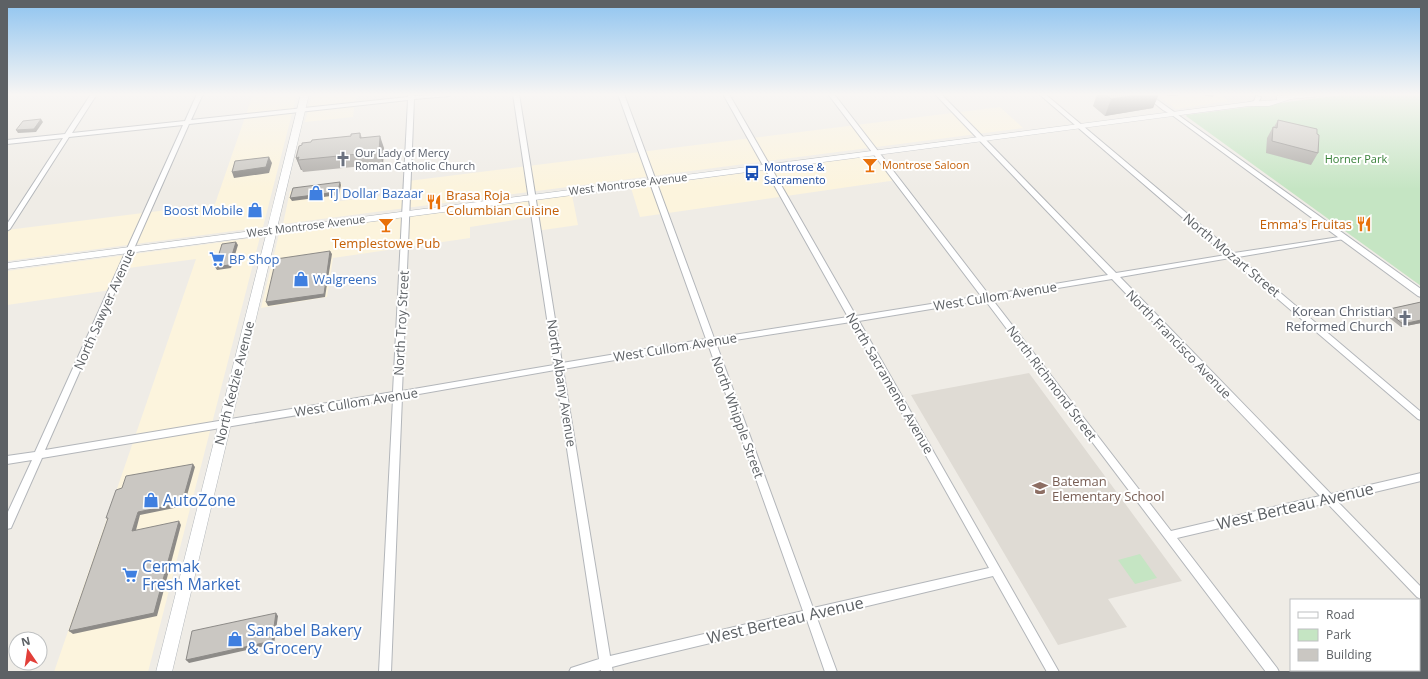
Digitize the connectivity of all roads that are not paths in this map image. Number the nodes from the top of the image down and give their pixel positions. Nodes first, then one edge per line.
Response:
1 (73, 126) edge
2 (154, 126) edge
3 (186, 126) edge
4 (297, 126) edge
5 (410, 126) edge
6 (521, 126) edge
7 (633, 126) edge
8 (744, 126) edge
9 (856, 126) edge
10 (970, 126) edge
11 (1080, 126) joint
12 (1190, 126) edge
13 (67, 135) junction
14 (982, 138) junction
15 (7, 142) edge
16 (876, 152) junction
17 (767, 166) junction
18 (653, 181) junction
19 (532, 197) junction
20 (406, 213) junction
21 (7, 229) edge
22 (271, 231) junction
23 (1344, 238) junction
24 (131, 250) junction
25 (1233, 256) junction
26 (7, 266) edge
27 (1114, 276) junction
28 (1421, 294) edge
29 (987, 297) junction
30 (853, 318) junction
31 (711, 341) junction
32 (559, 367) junction
33 (397, 395) junction
34 (1421, 417) edge
35 (224, 424) junction
36 (38, 455) junction
37 (7, 460) edge
38 (1421, 477) edge
39 (1329, 498) junction
40 (7, 525) edge
41 (1169, 536) junction
42 (996, 571) junction
43 (1421, 594) edge
44 (810, 614) junction
45 (607, 668) edge
46 (164, 672) edge
47 (385, 672) edge
48 (575, 672) edge
49 (831, 672) edge
50 (1053, 672) edge
51 (1274, 672) edge

1 - 13 street
2 - 13 street
3 - 24 street, North Sawyer Avenue
4 - 22 main road, North Kedzie Avenue
5 - 20 street, North Troy Street
6 - 19 street, North Albany Avenue
7 - 18 street, North Whipple Street
8 - 17 street, North Sacramento Avenue
9 - 16 street, North Richmond Street
10 - 14 street, North Francisco Avenue
11 - 14 main road, West Montrose Avenue
11 - 25 street, North Mozart Street
12 - 23 street
13 - 15 street
13 - 21 street
14 - 16 main road, West Montrose Avenue
14 - 27 street, North Francisco Avenue
16 - 17 main road, West Montrose Avenue
16 - 29 street, North Richmond Street
17 - 18 main road, West Montrose Avenue
17 - 30 street, North Sacramento Avenue
18 - 19 main road, West Montrose Avenue
18 - 31 street, North Whipple Street
19 - 20 main road, West Montrose Avenue
19 - 32 street, North Albany Avenue
20 - 22 main road, West Montrose Avenue
20 - 33 street, North Troy Street
22 - 24 main road, West Montrose Avenue
22 - 35 main road, North Kedzie Avenue
23 - 25 street, West Cullom Avenue
23 - 28 street
24 - 26 main road, West Montrose Avenue
24 - 36 street, North Sawyer Avenue
25 - 27 street, West Cullom Avenue
25 - 34 street, North Mozart Street
27 - 29 street, West Cullom Avenue
27 - 39 street, North Francisco Avenue
29 - 30 street, West Cullom Avenue
29 - 41 street, North Richmond Street
30 - 31 street, West Cullom Avenue
30 - 42 street, North Sacramento Avenue
31 - 32 street, West Cullom Avenue
31 - 44 street, North Whipple Street
32 - 33 street, West Cullom Avenue
32 - 45 street, North Albany Avenue
33 - 35 street, West Cullom Avenue
33 - 47 street, North Troy Street
35 - 36 street, West Cullom Avenue
35 - 46 main road, North Kedzie Avenue
36 - 37 street, West Cullom Avenue
36 - 40 street, North Sawyer Avenue
38 - 39 street, West Berteau Avenue
39 - 41 street, West Berteau Avenue
39 - 43 street, North Francisco Avenue
41 - 51 street, North Richmond Street
42 - 44 street, West Berteau Avenue
42 - 50 street, North Sacramento Avenue
44 - 45 street, West Berteau Avenue
44 - 49 street, North Whipple Street
45 - 48 street, West Berteau Avenue

